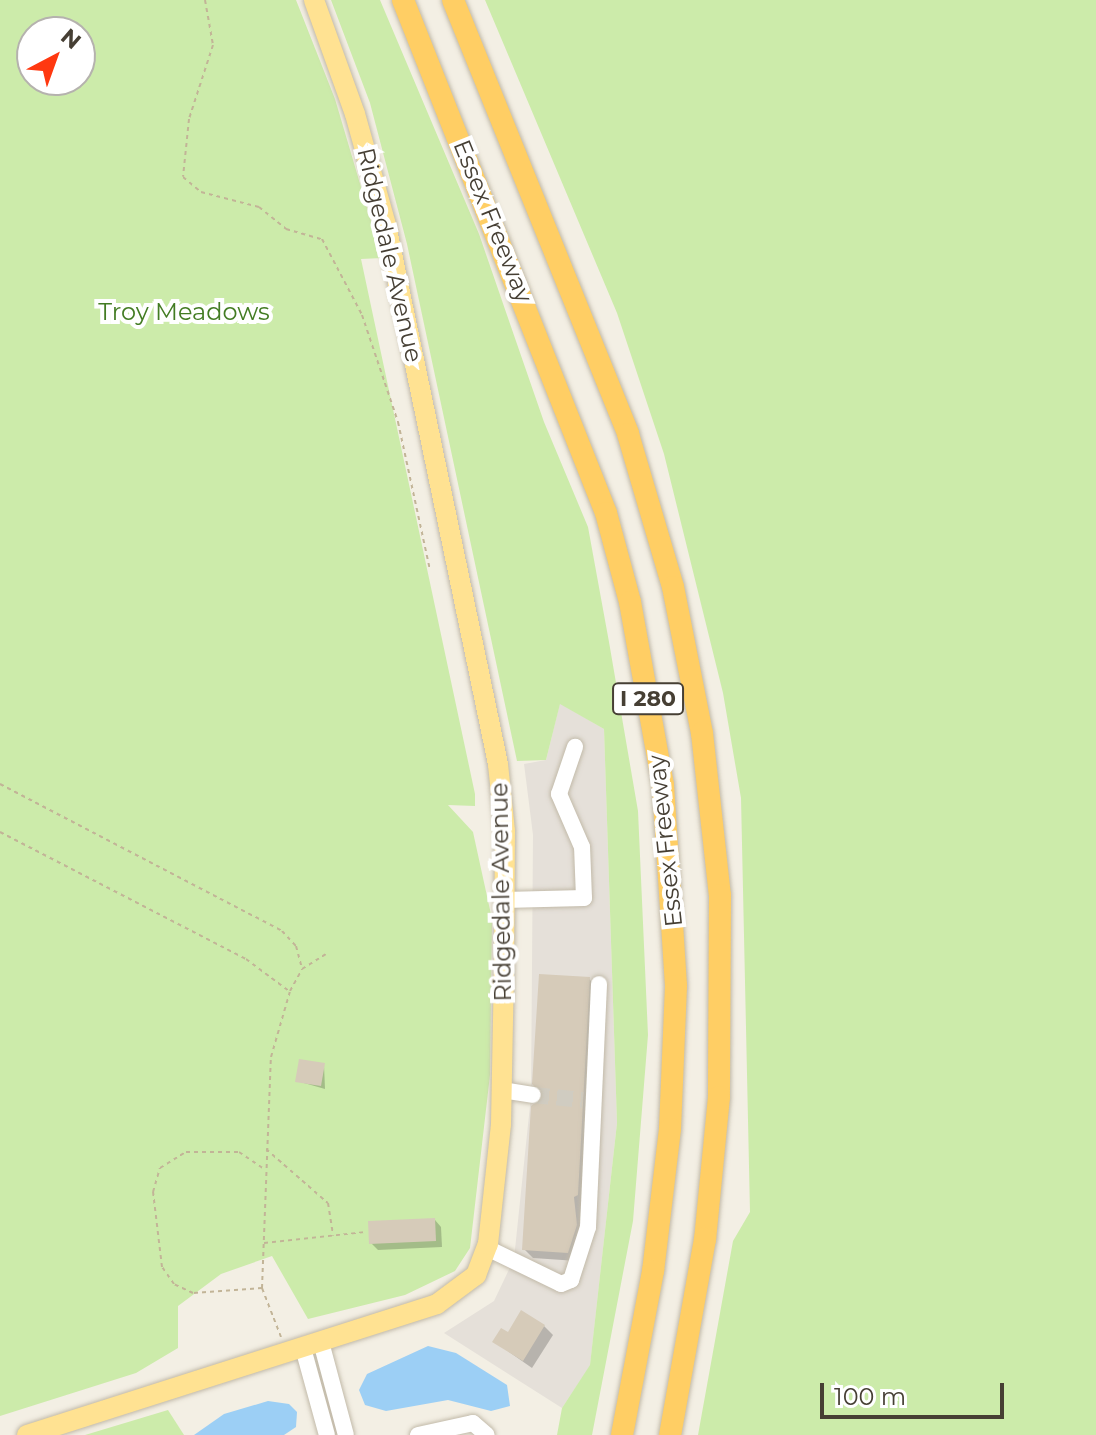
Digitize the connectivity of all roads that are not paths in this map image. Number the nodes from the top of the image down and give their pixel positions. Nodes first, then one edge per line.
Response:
1 (314, 0) edge
2 (403, 0) edge
3 (453, 0) edge
4 (575, 747) dead end
5 (504, 900) junction
6 (599, 984) dead end
7 (502, 1090) junction
8 (533, 1095) tunnel mouth
9 (487, 1248) junction
10 (304, 1348) junction
11 (27, 1435) edge
12 (327, 1435) edge
13 (346, 1435) edge
14 (418, 1435) edge
15 (487, 1435) edge
16 (622, 1435) edge
17 (670, 1435) edge

1 - 5 main road, Ridgedale Avenue
2 - 16 highway, Essex Freeway / I 280
3 - 17 highway, Essex Freeway / I 280
4 - 5 lane
5 - 7 main road, Ridgedale Avenue
6 - 9 lane
7 - 8 lane
7 - 9 main road, Ridgedale Avenue
9 - 10 main road, Ridgedale Avenue
10 - 11 main road, Ridgedale Avenue
10 - 12 lane
10 - 13 lane
14 - 15 lane

